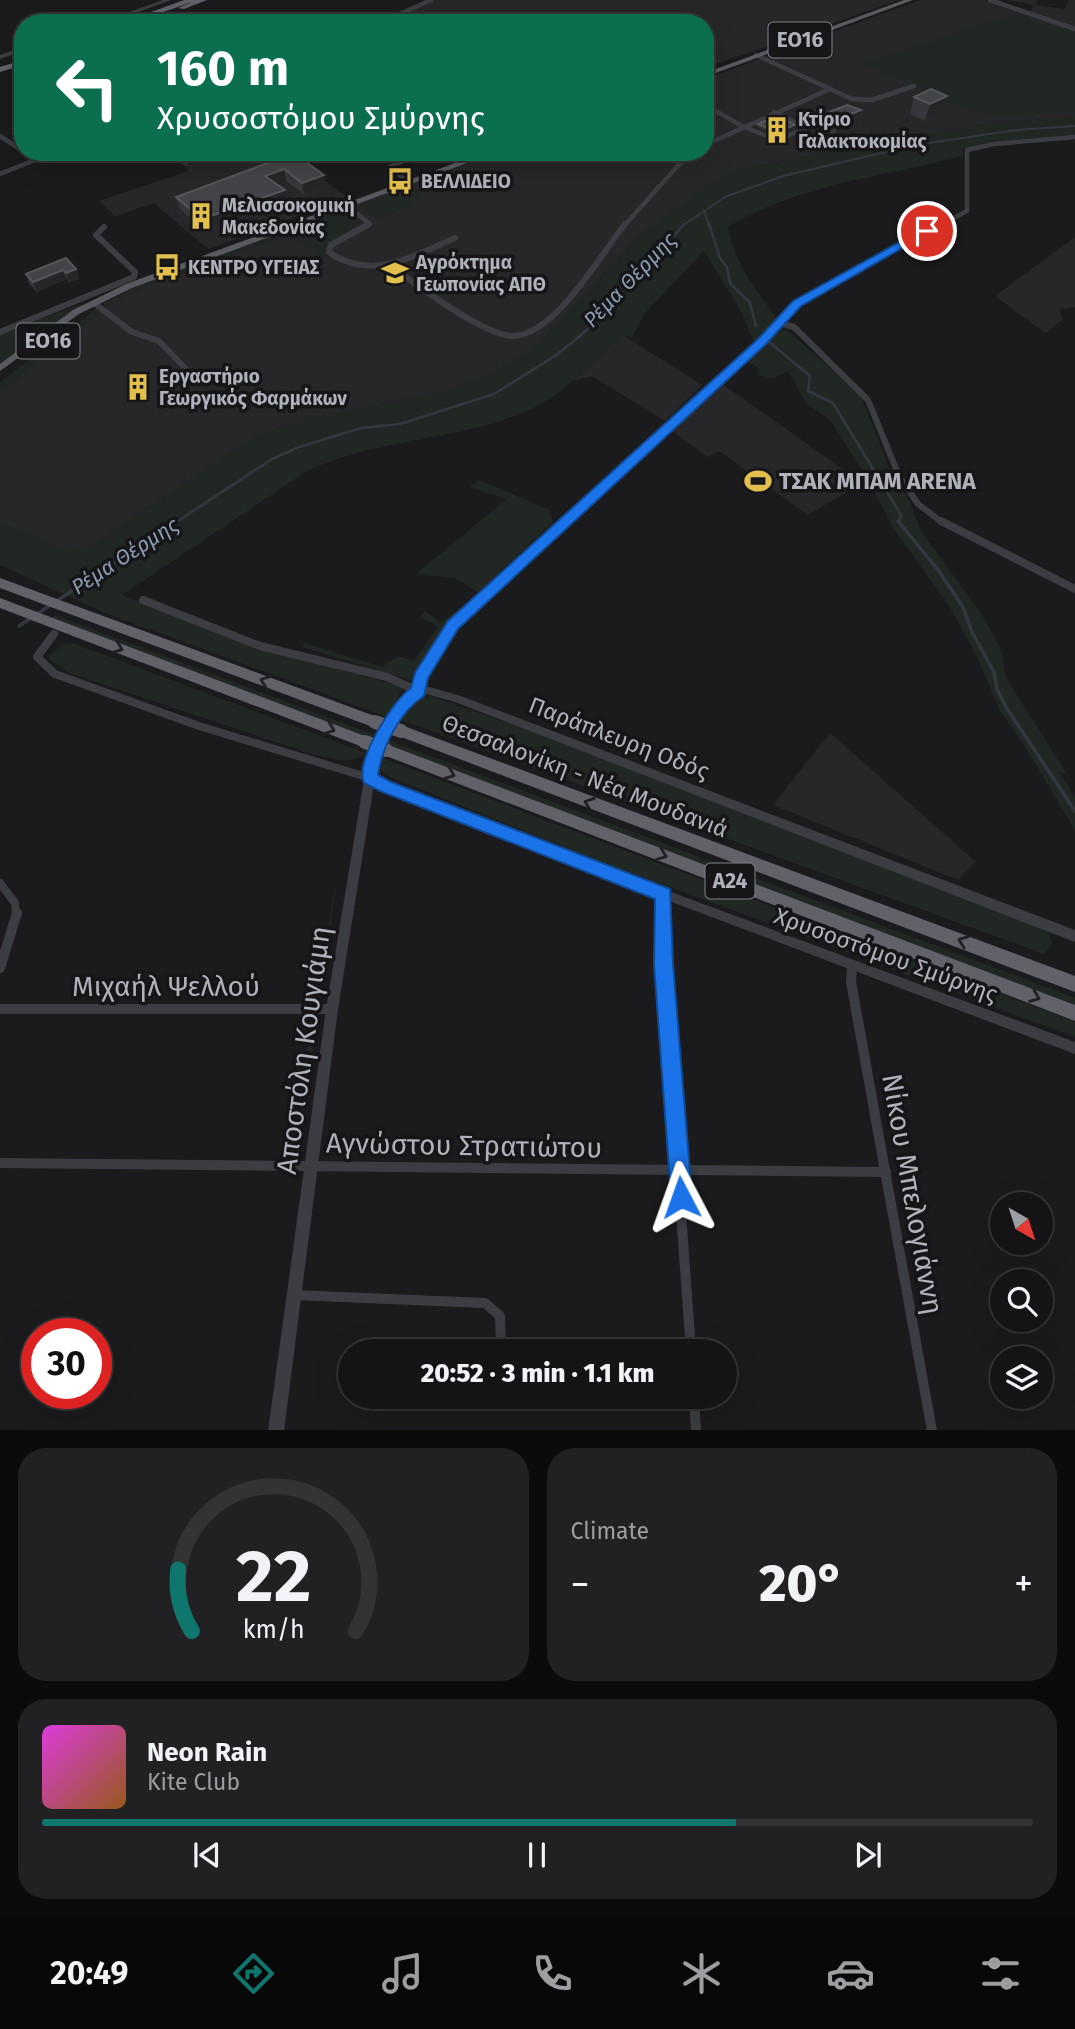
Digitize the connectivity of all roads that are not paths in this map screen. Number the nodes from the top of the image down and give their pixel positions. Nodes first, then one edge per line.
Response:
1 (168, 0) edge
2 (191, 0) edge
3 (204, 0) edge
4 (432, 0) edge
5 (910, 0) edge
6 (990, 0) edge
7 (128, 14) edge
8 (150, 14) edge
9 (164, 14) edge
10 (400, 14) edge
11 (1075, 29) edge
12 (756, 55) junction
13 (714, 71) edge
14 (914, 86) dead end
15 (830, 89) junction
16 (714, 109) edge
17 (774, 112) junction
18 (742, 125) junction
19 (1075, 137) edge
20 (714, 140) edge
21 (32, 161) edge
22 (403, 161) edge
23 (468, 161) edge
24 (682, 161) edge
25 (0, 174) edge
26 (409, 182) junction
27 (346, 205) junction
28 (104, 227) dead end
29 (455, 237) dead end
30 (389, 265) junction
31 (94, 303) junction
32 (780, 323) junction
33 (0, 332) edge
34 (0, 368) edge
35 (186, 368) dead end
36 (0, 376) edge
37 (0, 583) edge
38 (1075, 589) edge
39 (143, 600) dead end
40 (0, 603) edge
41 (54, 629) junction
42 (418, 691) junction
43 (370, 778) junction
44 (386, 786) junction
45 (366, 801) junction
46 (0, 883) edge
47 (664, 894) junction
48 (1075, 936) edge
49 (852, 966) junction
50 (0, 968) edge
51 (1075, 984) edge
52 (0, 1009) edge
53 (332, 1009) junction
54 (1075, 1013) edge
55 (1075, 1048) edge
56 (0, 1163) edge
57 (312, 1167) junction
58 (680, 1170) junction
59 (886, 1172) junction
60 (294, 1295) junction
61 (501, 1339) edge
62 (690, 1339) edge
63 (695, 1409) edge
64 (276, 1430) edge
65 (696, 1430) edge
66 (932, 1430) edge

1 - 7 street
2 - 8 highway
3 - 9 highway
4 - 10 street
5 - 12 main road, ΕΟ16
6 - 11 street
12 - 13 main road, ΕΟ16
12 - 15 street
14 - 15 street
15 - 17 street
16 - 18 street
17 - 18 street
17 - 18 street
18 - 20 street
19 - 32 street
21 - 25 street
22 - 26 street
23 - 26 main road, ΕΟ16
24 - 30 street
26 - 27 main road, ΕΟ16
27 - 30 street
27 - 31 main road, ΕΟ16
28 - 33 street
29 - 30 street
31 - 34 main road, ΕΟ16
31 - 35 street
31 - 36 main road, ΕΟ16
32 - 38 street
32 - 42 street
51 -> 37 highway, Θεσσαλονίκη - Νέα Μουδανιά / Α24, bridge
39 - 42 street, Παράπλευρη Οδός
40 - 41 highway, Θεσσαλονίκη - Νέα Μουδανιά / Α24
41 - 43 street
41 -> 54 highway, Θεσσαλονίκη - Νέα Μουδανιά / Α24, bridge
42 - 43 street, Αποστόλη Κουγιάμη
42 - 48 street, Παράπλευρη Οδός
43 - 44 street, Χρυσοστόμου Σμύρνης
43 - 45 street, Αποστόλη Κουγιάμη
44 - 45 street
44 - 47 street, Χρυσοστόμου Σμύρνης
45 - 53 street, Αποστόλη Κουγιάμη
46 - 50 street
47 - 49 street, Χρυσοστόμου Σμύρνης
47 - 58 street
49 - 55 street, Χρυσοστόμου Σμύρνης
49 - 59 street, Νίκου Μπελογιάννη
52 - 53 street, Μιχαήλ Ψελλού
53 - 57 street, Αποστόλη Κουγιάμη
56 - 57 street, Αγνώστου Στρατιώτου
57 - 58 street, Αγνώστου Στρατιώτου
57 - 60 street, Αποστόλη Κουγιάμη
58 - 59 street, Αγνώστου Στρατιώτου
58 - 62 street
59 - 66 street, Νίκου Μπελογιάννη
60 - 61 street
60 - 64 street, Αποστόλη Κουγιάμη
63 - 65 street

